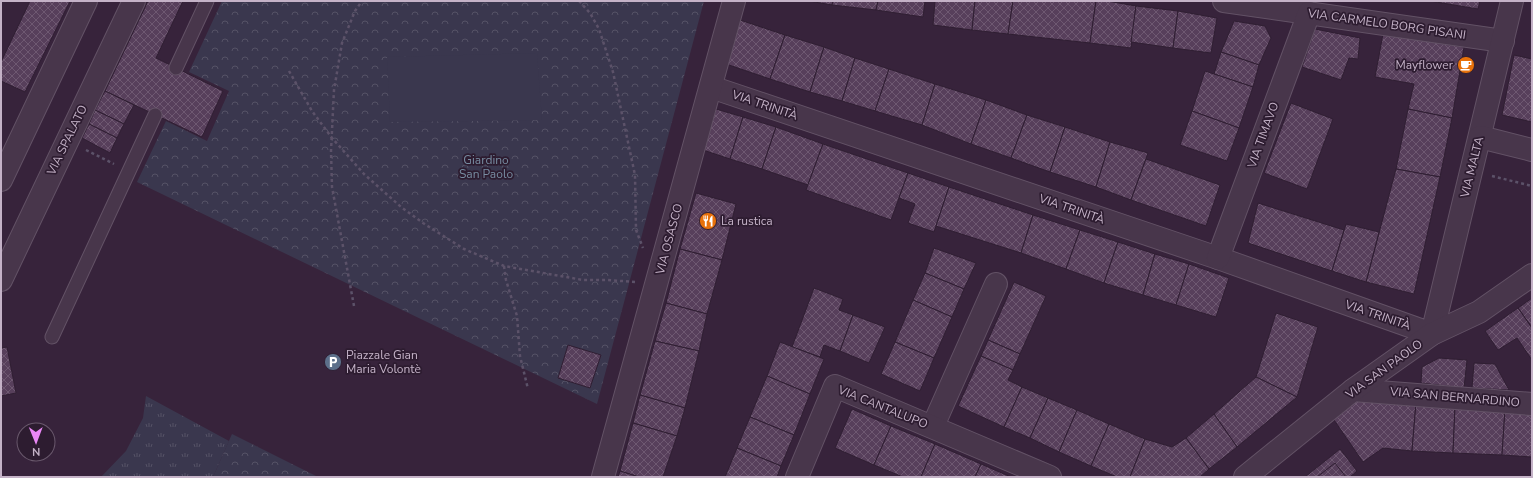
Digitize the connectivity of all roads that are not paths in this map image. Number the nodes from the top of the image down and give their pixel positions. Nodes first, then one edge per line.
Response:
1 (86, 1) edge
2 (134, 1) edge
3 (207, 1) edge
4 (734, 1) edge
5 (1224, 1) edge
6 (1512, 1) edge
7 (1309, 13) junction
8 (1503, 41) junction
9 (176, 68) dead end
10 (711, 86) junction
11 (155, 115) dead end
12 (1480, 137) junction
13 (1532, 150) edge
14 (1, 180) edge
15 (1218, 258) junction
16 (1532, 275) edge
17 (1, 280) edge
18 (996, 284) dead end
19 (1432, 334) junction
20 (52, 337) dead end
21 (1353, 390) junction
22 (1532, 404) edge
23 (934, 426) junction
24 (603, 477) edge
25 (797, 477) edge
26 (1050, 477) edge
27 (1245, 477) edge

1 - 14 street
2 - 17 street, VIA SPALATO
3 - 9 lane
4 - 10 street, VIA OSASCO
5 - 7 street, VIA CARMELO BORG PISANI
6 - 8 street, VIA MALTA
7 - 8 street, VIA CARMELO BORG PISANI
7 - 15 street, VIA TIMAVO
8 - 12 street, VIA MALTA
10 - 15 street, VIA TRINITÀ
10 - 24 street, VIA OSASCO
11 - 20 lane
12 - 13 street
12 - 19 street, VIA MALTA
15 - 19 street, VIA TRINITÀ
16 - 19 street, VIA SAN PAOLO
18 - 23 street, VIA CANTALUPO
19 - 21 street, VIA SAN PAOLO
21 - 22 street, VIA SAN BERNARDINO
21 - 27 street, VIA SAN PAOLO
23 - 25 street, VIA CANTALUPO
23 - 26 street, VIA CANTALUPO

